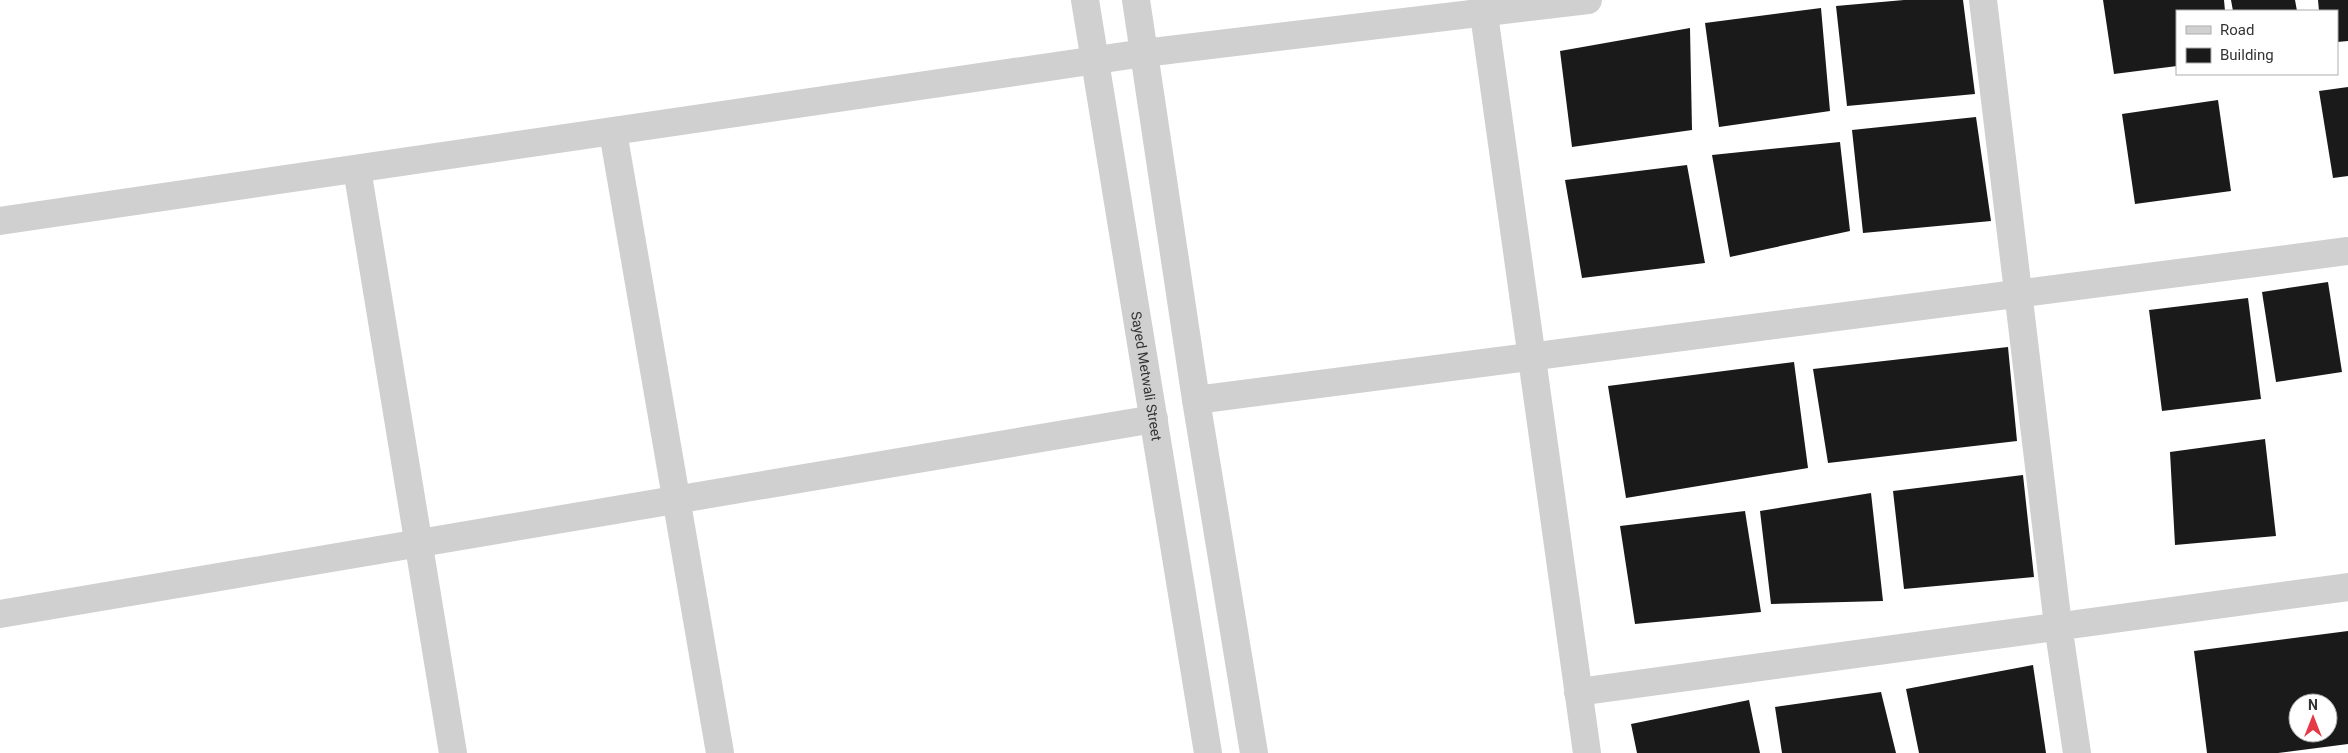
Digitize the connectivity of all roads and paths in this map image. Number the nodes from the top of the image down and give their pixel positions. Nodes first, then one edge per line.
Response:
1 (1085, 0) edge
2 (1136, 0) edge
3 (1588, 0) edge
4 (1983, 0) edge
5 (1483, 7) edge
6 (1144, 53) junction
7 (1095, 60) junction
8 (613, 132) junction
9 (357, 169) junction
10 (0, 221) edge
11 (2348, 252) edge
12 (2020, 294) junction
13 (1531, 357) junction
14 (1196, 400) junction
15 (1154, 419) junction
16 (676, 499) junction
17 (418, 543) junction
18 (2348, 587) edge
19 (0, 614) edge
20 (2058, 625) junction
21 (1578, 692) junction
22 (452, 753) edge
23 (720, 753) edge
24 (1208, 753) edge
25 (1254, 753) edge
26 (1586, 753) edge
27 (2077, 753) edge

1 - 7 street, Sayed Metwali Street
2 - 6 street
3 - 5 street
4 - 12 street
5 - 6 street
5 - 13 street
6 - 7 street
6 - 14 street
7 - 8 street
7 - 15 street, Sayed Metwali Street
8 - 9 street
8 - 16 street
9 - 10 street
9 - 17 street
11 - 12 street
12 - 13 street
12 - 20 street
13 - 14 street
13 - 21 street
14 - 25 street
15 - 16 street
15 - 24 street, Sayed Metwali Street
16 - 17 street
16 - 23 street
17 - 19 street
17 - 22 street
18 - 20 street
20 - 21 street
20 - 27 street
21 - 26 street

